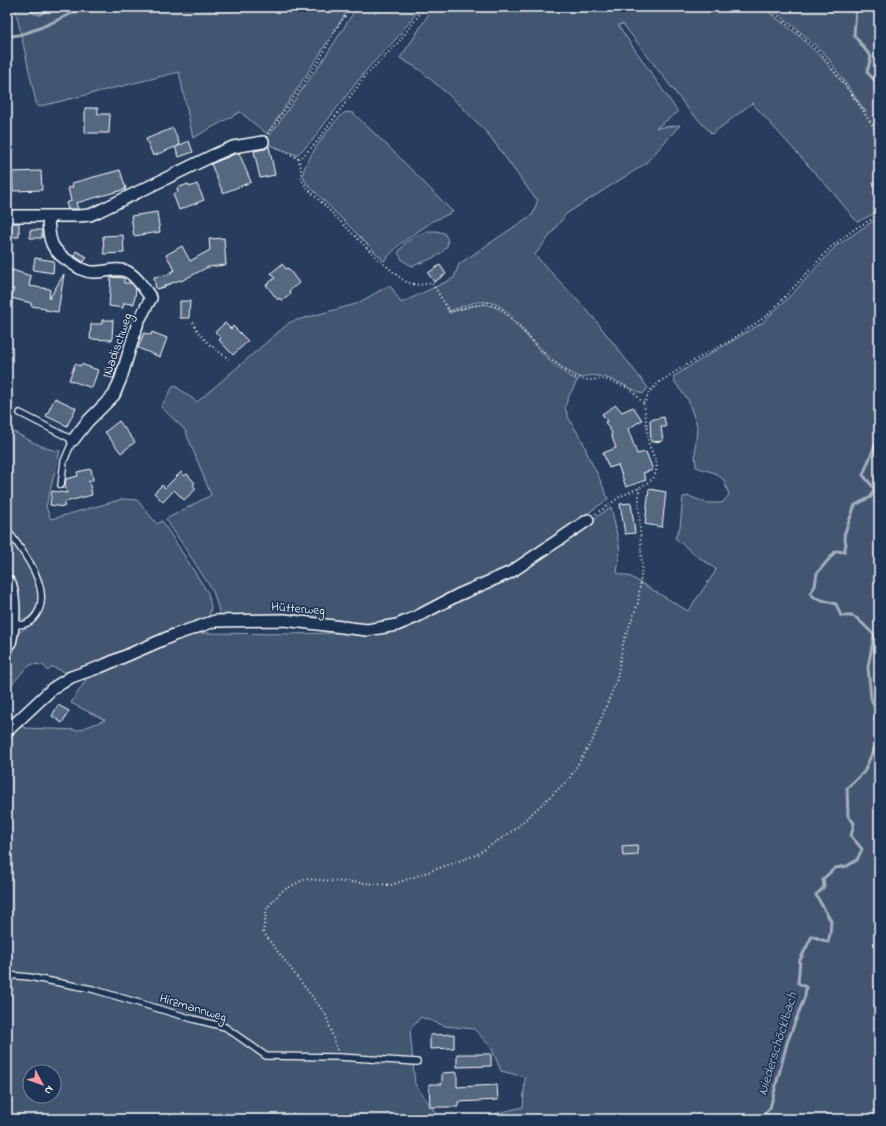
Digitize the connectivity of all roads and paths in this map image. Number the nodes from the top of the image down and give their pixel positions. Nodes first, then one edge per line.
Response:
1 (352, 7) edge
2 (425, 7) edge
3 (765, 7) edge
4 (879, 135) edge
5 (263, 142) junction
6 (298, 158) junction
7 (879, 215) edge
8 (7, 216) edge
9 (48, 216) junction
10 (193, 322) dead end
11 (229, 360) dead end
12 (644, 404) junction
13 (20, 413) dead end
14 (73, 440) junction
15 (61, 485) dead end
16 (639, 488) junction
17 (588, 520) joint
18 (7, 530) edge
19 (7, 586) edge
20 (12, 624) junction
21 (7, 641) edge
22 (7, 731) edge
23 (7, 975) edge
24 (339, 1057) junction
25 (416, 1062) dead end

1 - 5 path
2 - 6 path
3 - 4 path
5 - 6 path
5 - 9 street
6 - 12 path
7 - 12 path
8 - 9 street
9 - 14 street, Nadischweg
10 - 11 path
12 - 16 path
13 - 14 lane
14 - 15 lane
16 - 17 path
16 - 24 path
17 - 22 street, Hütterweg
18 - 20 lane
19 - 20 main road
20 - 21 main road
23 - 24 lane, Hirzmannweg
24 - 25 lane, Hirzmannweg

